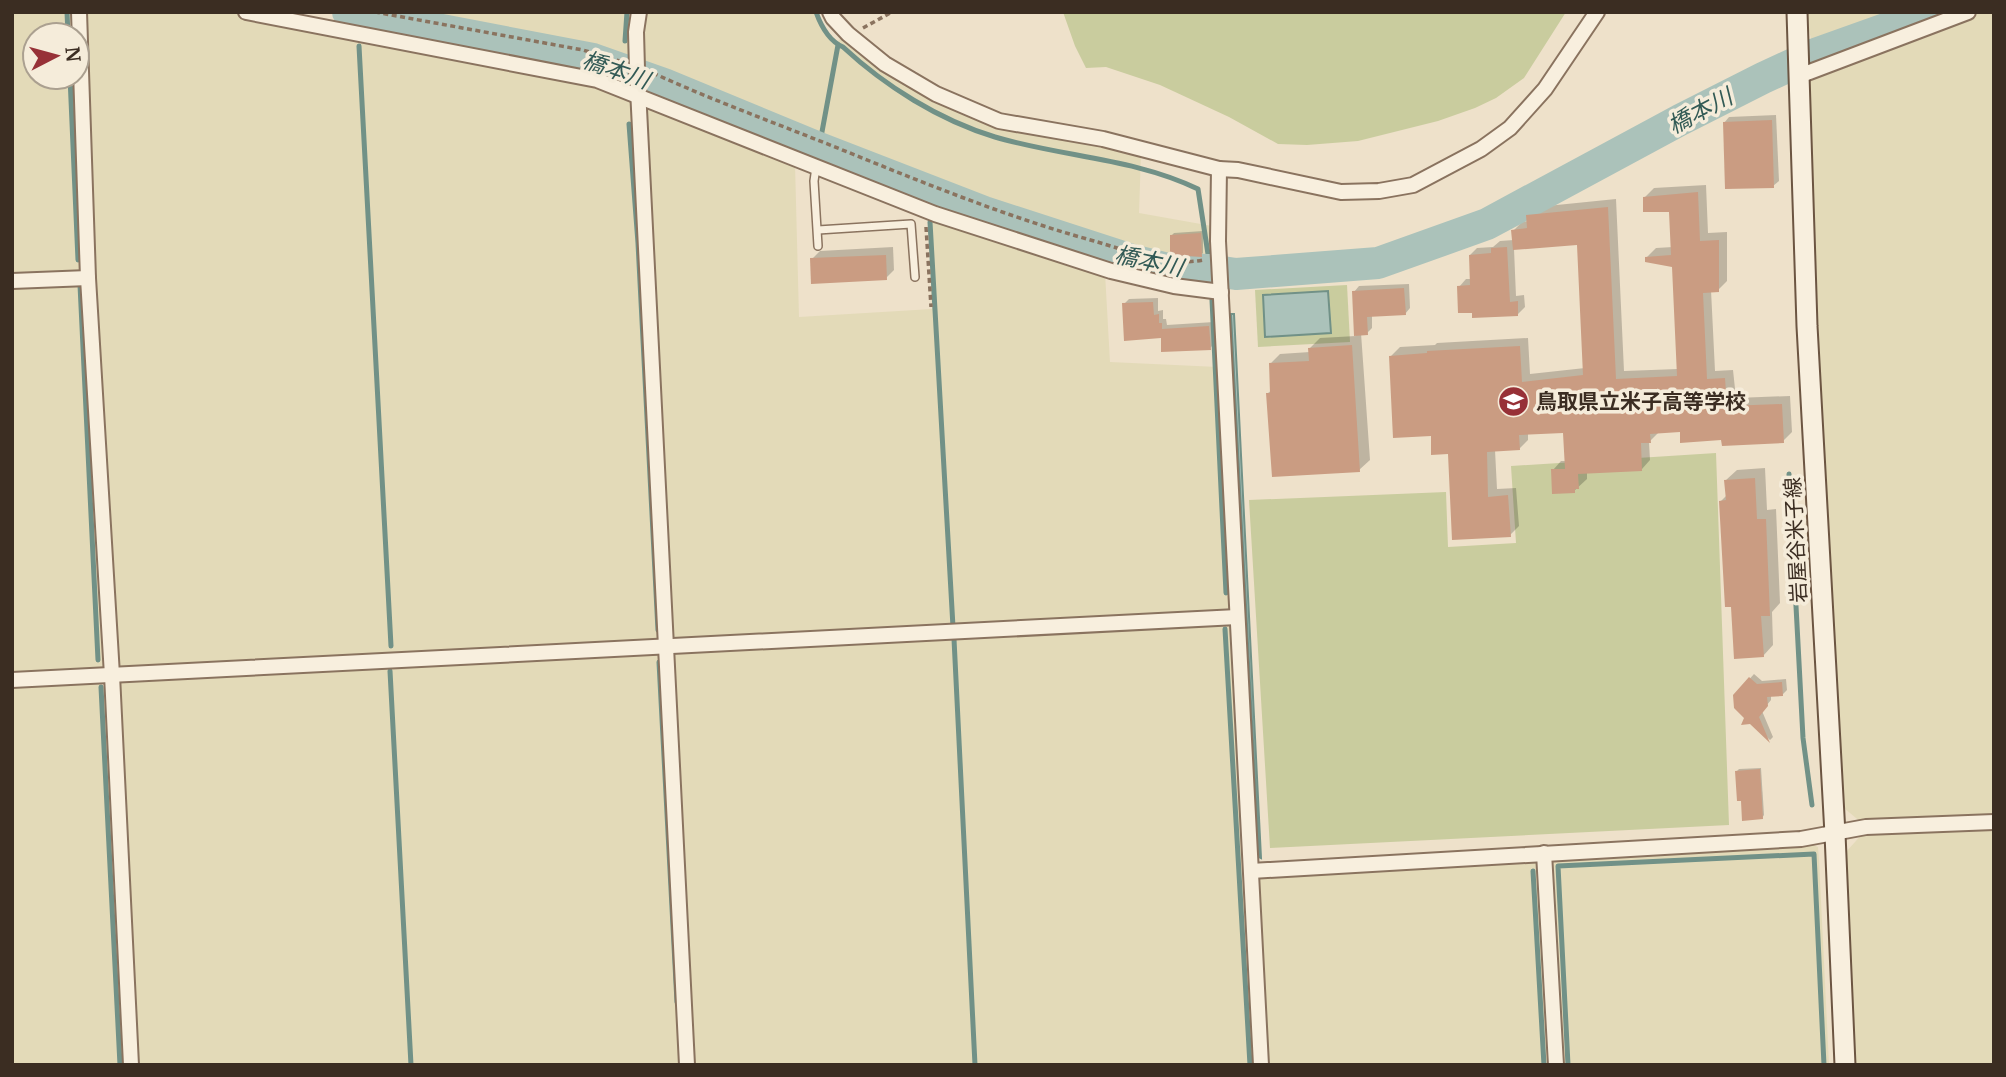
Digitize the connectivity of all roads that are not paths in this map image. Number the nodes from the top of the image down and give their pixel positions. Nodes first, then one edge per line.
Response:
1 (79, 12) edge
2 (246, 12) edge
3 (639, 12) edge
4 (830, 12) edge
5 (1597, 12) edge
6 (1797, 12) edge
7 (1968, 12) edge
8 (1799, 74) junction
9 (639, 96) junction
10 (816, 167) junction
11 (1219, 169) junction
12 (818, 230) junction
13 (818, 246) dead end
14 (915, 277) dead end
15 (88, 278) junction
16 (12, 281) edge
17 (1221, 288) junction
18 (1237, 617) junction
19 (667, 646) junction
20 (112, 676) junction
21 (12, 680) edge
22 (1994, 822) edge
23 (1835, 834) junction
24 (1545, 853) junction
25 (1251, 871) junction
26 (131, 1065) edge
27 (687, 1065) edge
28 (1261, 1065) edge
29 (1556, 1065) edge
30 (1845, 1065) edge

1 - 15 street
2 - 9 street
3 - 9 street
4 - 11 street
5 - 11 street
6 - 8 main road, 岩屋谷米子線
7 - 8 street
8 - 23 main road, 岩屋谷米子線
9 - 10 street
9 - 19 street
10 - 12 lane
10 - 17 street
11 - 17 street
12 - 13 lane
12 - 14 lane
15 - 16 street
15 - 20 street
17 - 18 street
18 - 19 street
18 - 25 street
19 - 20 street
19 - 27 street
20 - 21 street
20 - 26 street
22 - 23 street
23 - 24 street
23 - 30 main road, 岩屋谷米子線
24 - 25 street
24 - 29 street
25 - 28 street

